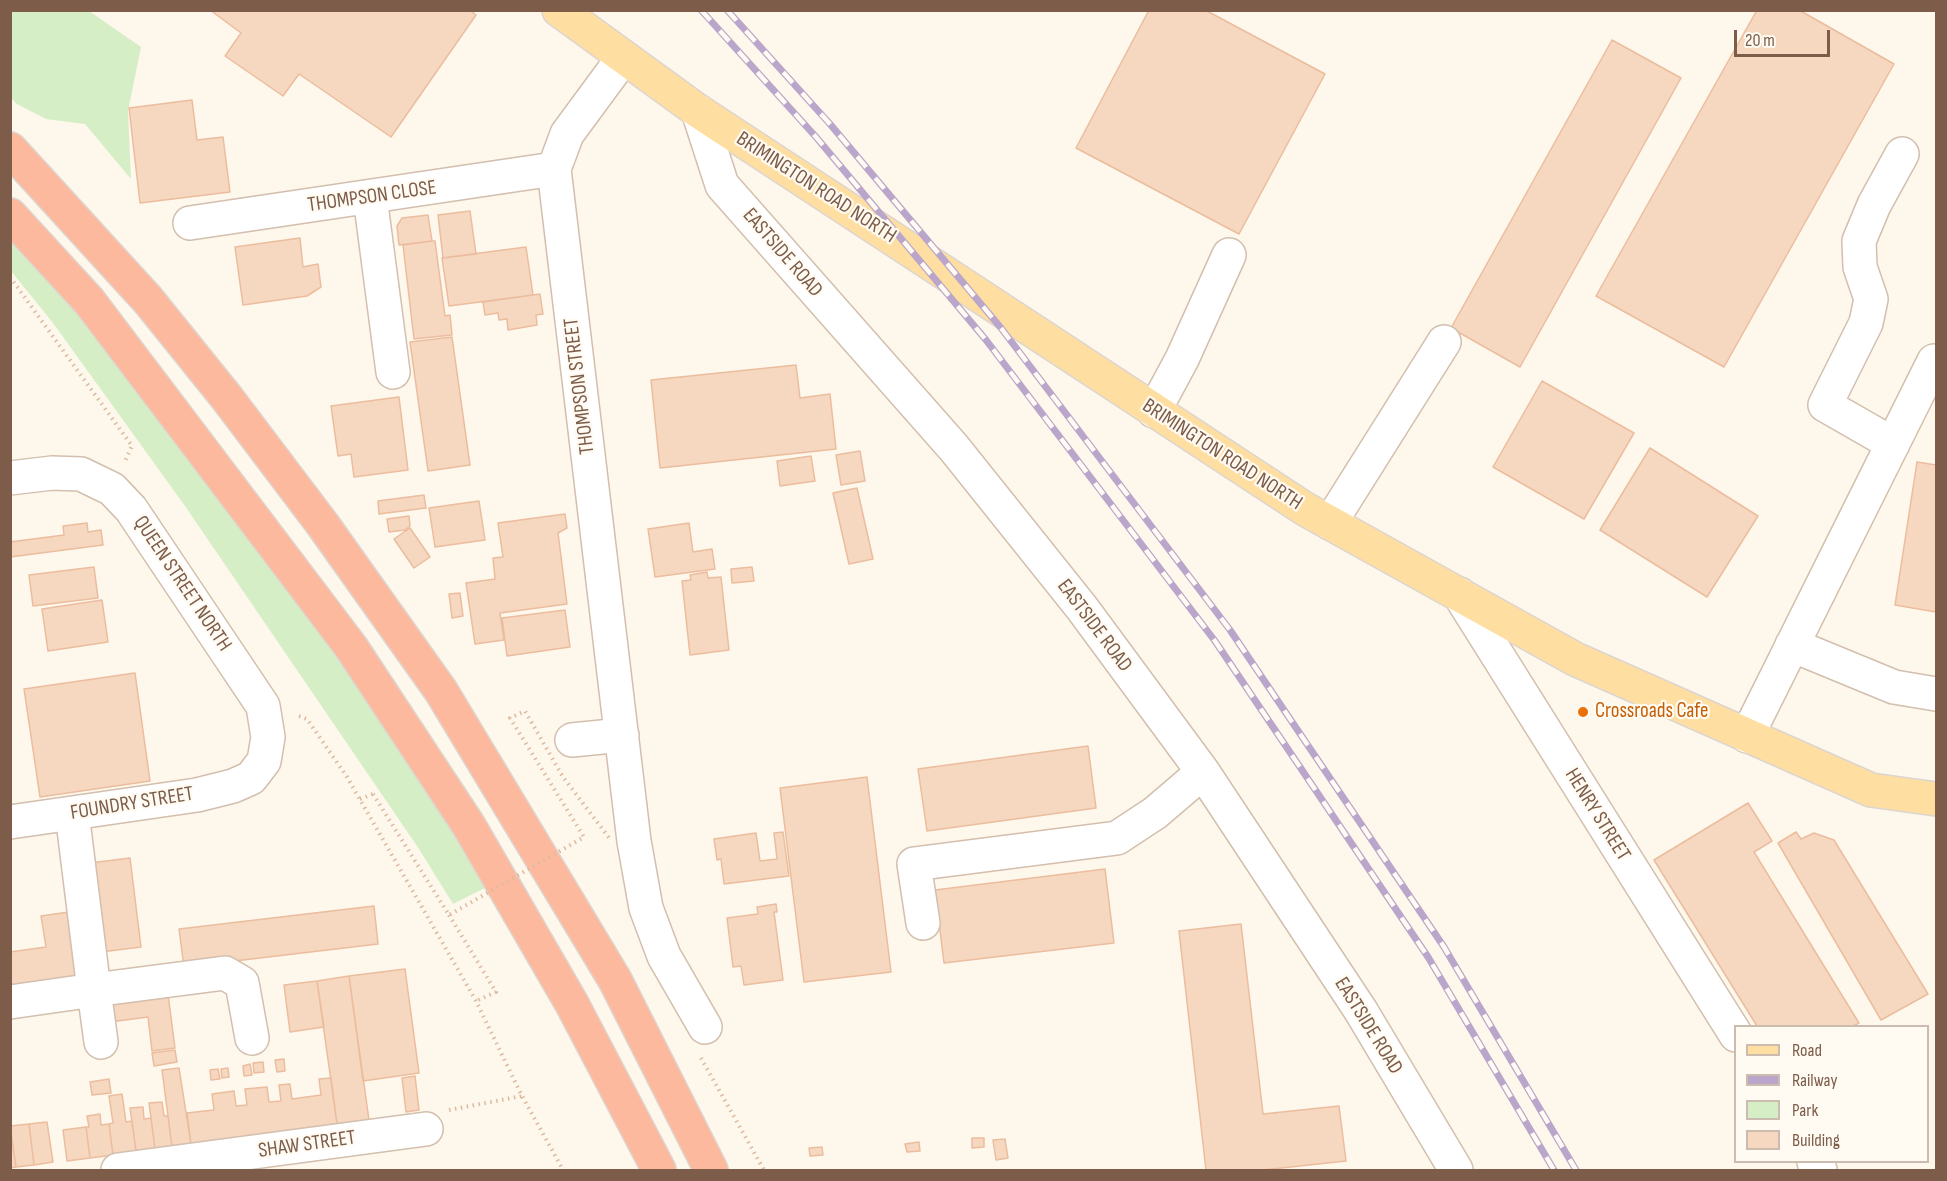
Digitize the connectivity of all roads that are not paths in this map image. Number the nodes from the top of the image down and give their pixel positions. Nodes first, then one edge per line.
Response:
1 (559, 10) edge
2 (624, 58) junction
3 (698, 111) junction
4 (10, 149) edge
5 (1902, 154) dead end
6 (554, 169) junction
7 (370, 197) junction
8 (10, 216) edge
9 (190, 223) dead end
10 (1229, 255) dead end
11 (1444, 342) dead end
12 (393, 372) dead end
13 (1931, 381) edge
14 (1154, 411) junction
15 (1893, 444) junction
16 (10, 478) edge
17 (1330, 523) junction
18 (1459, 594) junction
19 (1792, 645) junction
20 (1936, 694) edge
21 (622, 735) junction
22 (1747, 736) junction
23 (572, 740) dead end
24 (1203, 772) junction
25 (251, 778) joint
26 (1936, 799) edge
27 (72, 813) junction
28 (10, 822) edge
29 (923, 923) dead end
30 (94, 990) junction
31 (10, 1002) edge
32 (699, 1017) road end
33 (1734, 1032) edge
34 (252, 1038) dead end
35 (101, 1042) dead end
36 (426, 1129) road end
37 (118, 1170) edge
38 (659, 1170) edge
39 (711, 1170) edge
40 (1456, 1170) edge

1 - 2 main road, BRIMINGTON ROAD NORTH
2 - 3 main road, BRIMINGTON ROAD NORTH
2 - 6 street, THOMPSON STREET
3 - 14 main road, BRIMINGTON ROAD NORTH
3 - 24 street, EASTSIDE ROAD
4 - 39 highway
5 - 15 street
6 - 7 street, THOMPSON CLOSE
6 - 21 street, THOMPSON STREET
7 - 9 street, THOMPSON CLOSE
7 - 12 street
8 - 38 highway
10 - 14 street
11 - 17 street
13 - 15 street
14 - 17 main road, BRIMINGTON ROAD NORTH
15 - 19 street
16 - 25 street, QUEEN STREET NORTH
17 - 18 main road, BRIMINGTON ROAD NORTH
18 - 22 main road, BRIMINGTON ROAD NORTH
18 - 33 street, HENRY STREET
19 - 20 street
19 - 22 street
21 - 23 street
21 - 32 street, THOMPSON STREET
22 - 26 main road, BRIMINGTON ROAD NORTH
24 - 29 street
24 - 40 street, EASTSIDE ROAD
25 - 27 street, FOUNDRY STREET
27 - 28 street, FOUNDRY STREET
27 - 30 street
30 - 31 street
30 - 34 street
30 - 35 street
36 - 37 street, SHAW STREET

